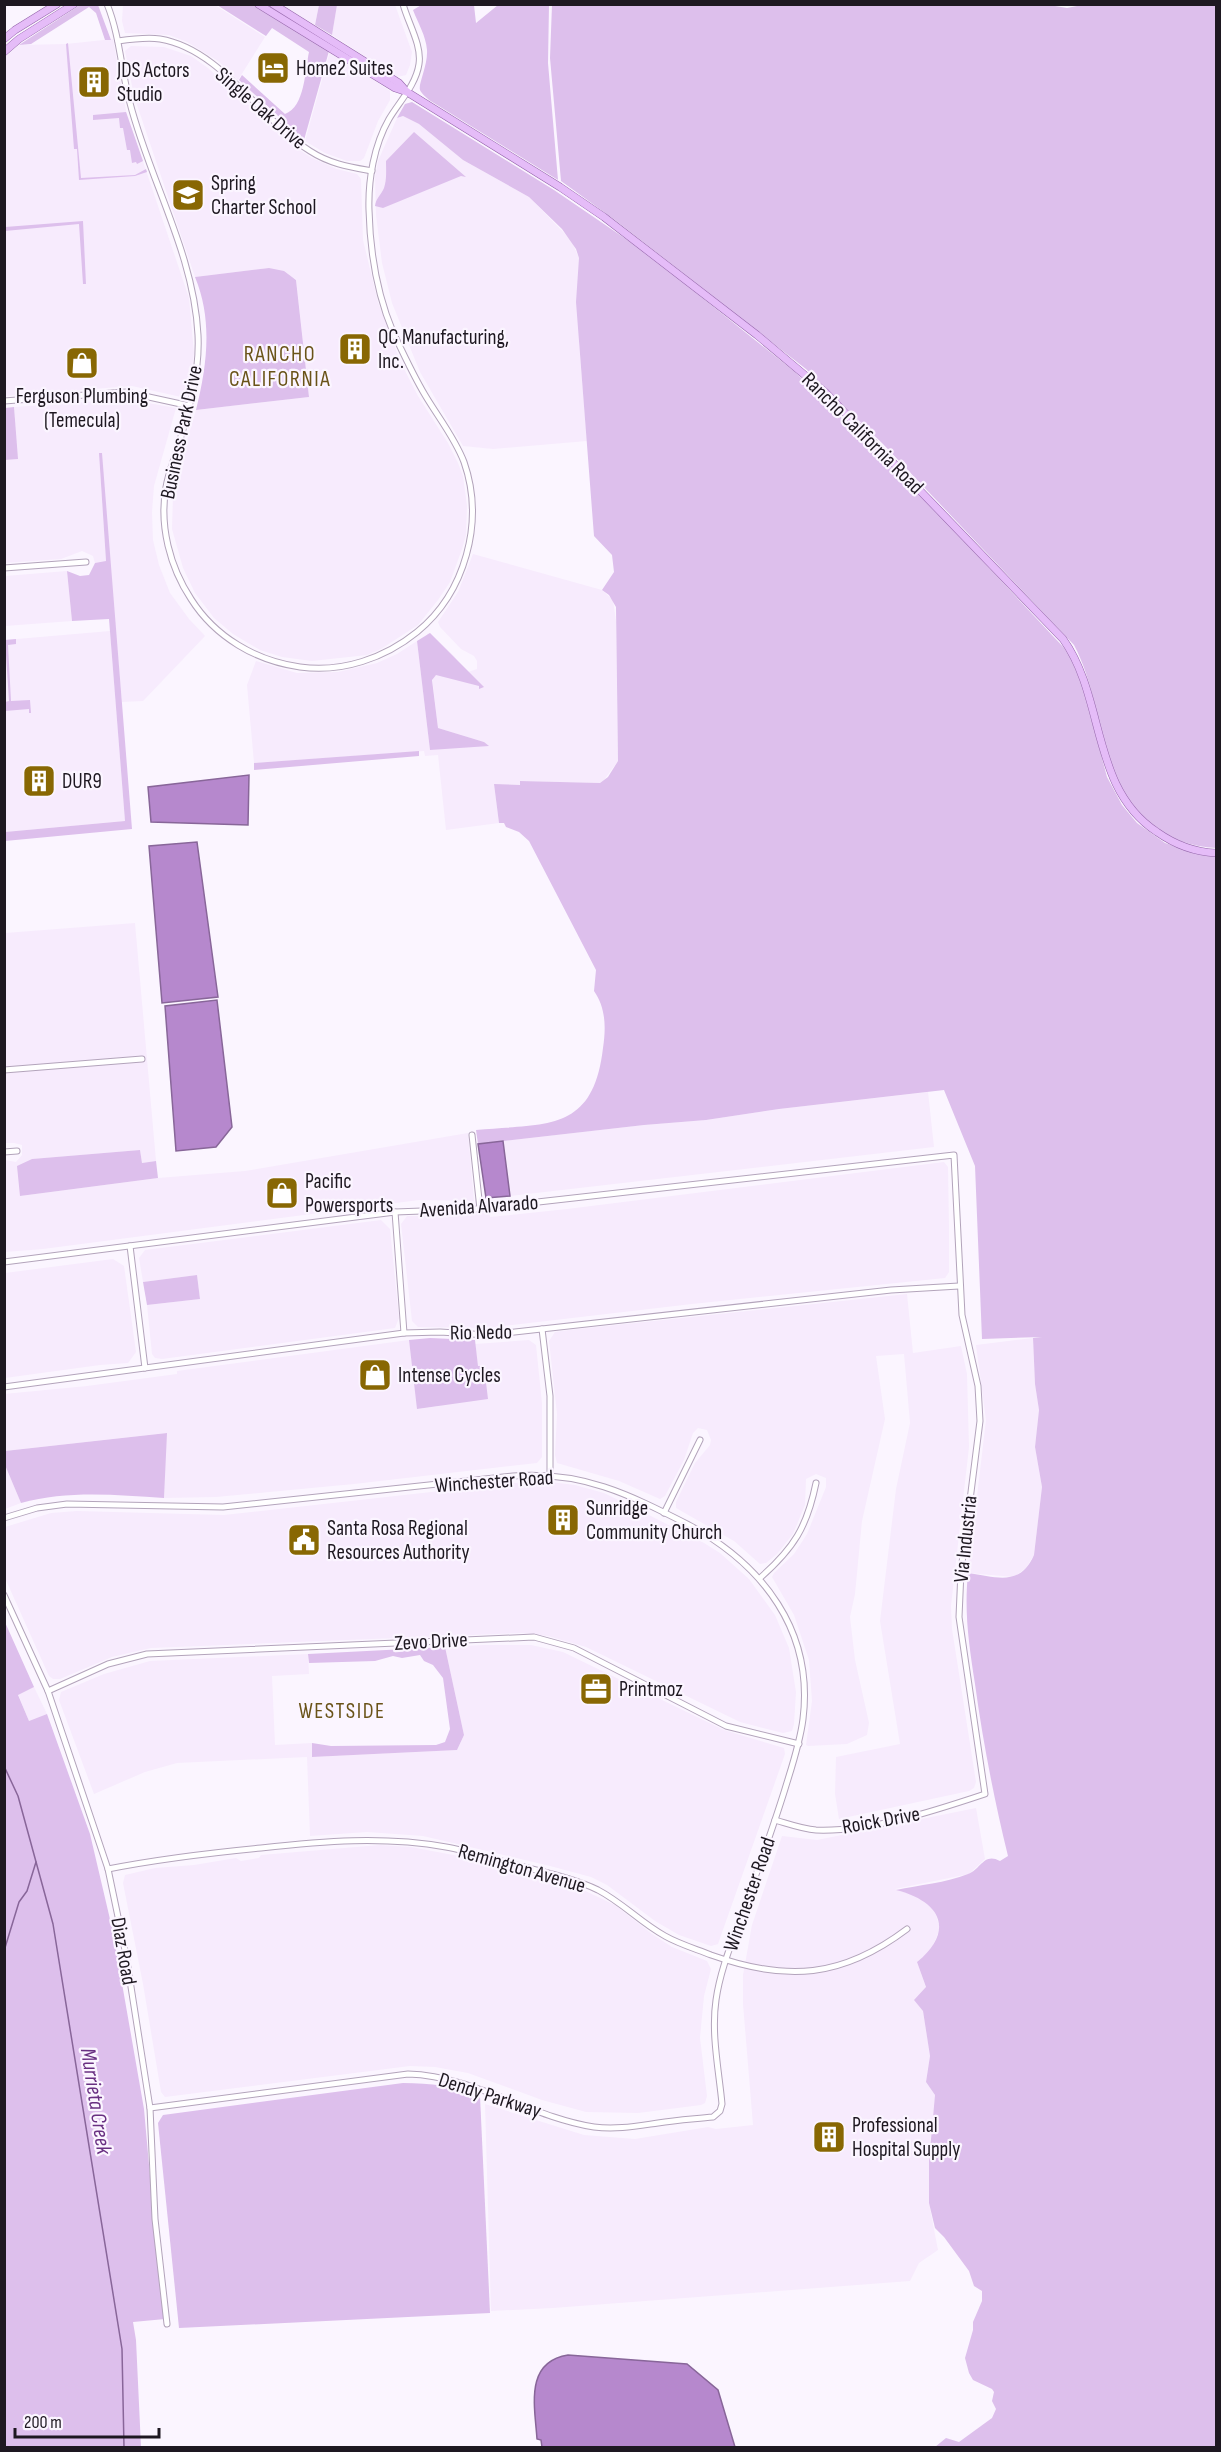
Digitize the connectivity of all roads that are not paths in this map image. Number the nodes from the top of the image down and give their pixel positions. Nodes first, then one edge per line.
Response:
1 (57, 4) edge
2 (74, 4) edge
3 (107, 4) edge
4 (258, 4) edge
5 (273, 4) edge
6 (403, 4) edge
7 (4, 39) edge
8 (118, 41) junction
9 (4, 51) edge
10 (407, 92) junction
11 (372, 171) junction
12 (4, 401) edge
13 (190, 406) junction
14 (86, 562) dead end
15 (4, 568) edge
16 (1216, 853) edge
17 (142, 1059) dead end
18 (4, 1070) edge
19 (472, 1135) dead end
20 (17, 1151) dead end
21 (4, 1152) edge
22 (954, 1155) joint
23 (480, 1209) junction
24 (395, 1212) junction
25 (130, 1246) junction
26 (4, 1262) edge
27 (959, 1286) junction
28 (542, 1329) junction
29 (404, 1333) junction
30 (146, 1368) junction
31 (4, 1387) edge
32 (700, 1440) dead end
33 (550, 1474) junction
34 (816, 1483) dead end
35 (664, 1513) junction
36 (4, 1518) edge
37 (760, 1578) junction
38 (4, 1595) edge
39 (48, 1691) junction
40 (799, 1744) junction
41 (985, 1794) joint
42 (775, 1820) junction
43 (108, 1869) junction
44 (907, 1929) dead end
45 (726, 1960) junction
46 (150, 2108) junction
47 (720, 2111) joint
48 (167, 2324) dead end

1 - 7 main road
2 - 9 main road
3 - 8 street, Business Park Drive
4 - 10 main road, Rancho California Road
5 - 10 main road, Rancho California Road
6 - 10 street, Business Park Drive
8 - 11 street, Single Oak Drive
8 - 13 street, Business Park Drive
10 - 11 street, Business Park Drive
10 - 16 main road, Rancho California Road
11 - 13 street, Business Park Drive
12 - 13 street
14 - 15 street
17 - 18 street
19 - 23 street
20 - 21 street
22 - 23 street, Avenida Alvarado
22 - 27 street, Via Industria
23 - 24 street, Avenida Alvarado
24 - 25 street, Avenida Alvarado
24 - 29 street
25 - 26 street, Avenida Alvarado
25 - 30 street
27 - 28 street, Rio Nedo
27 - 41 street, Via Industria
28 - 29 street, Rio Nedo
28 - 33 street
29 - 30 street, Rio Nedo
30 - 31 street, Rio Nedo
32 - 35 street
33 - 35 street, Winchester Road
33 - 36 street, Winchester Road
34 - 37 street
35 - 37 street, Winchester Road
37 - 40 street, Winchester Road
38 - 39 street, Diaz Road
39 - 40 street, Zevo Drive
39 - 43 street, Diaz Road
40 - 42 street, Winchester Road
41 - 42 street, Roick Drive
42 - 45 street, Winchester Road
43 - 45 street, Remington Avenue
43 - 46 street, Diaz Road
44 - 45 street, Remington Avenue
45 - 47 street, Winchester Road
46 - 47 street, Dendy Parkway
46 - 48 street, Diaz Road

